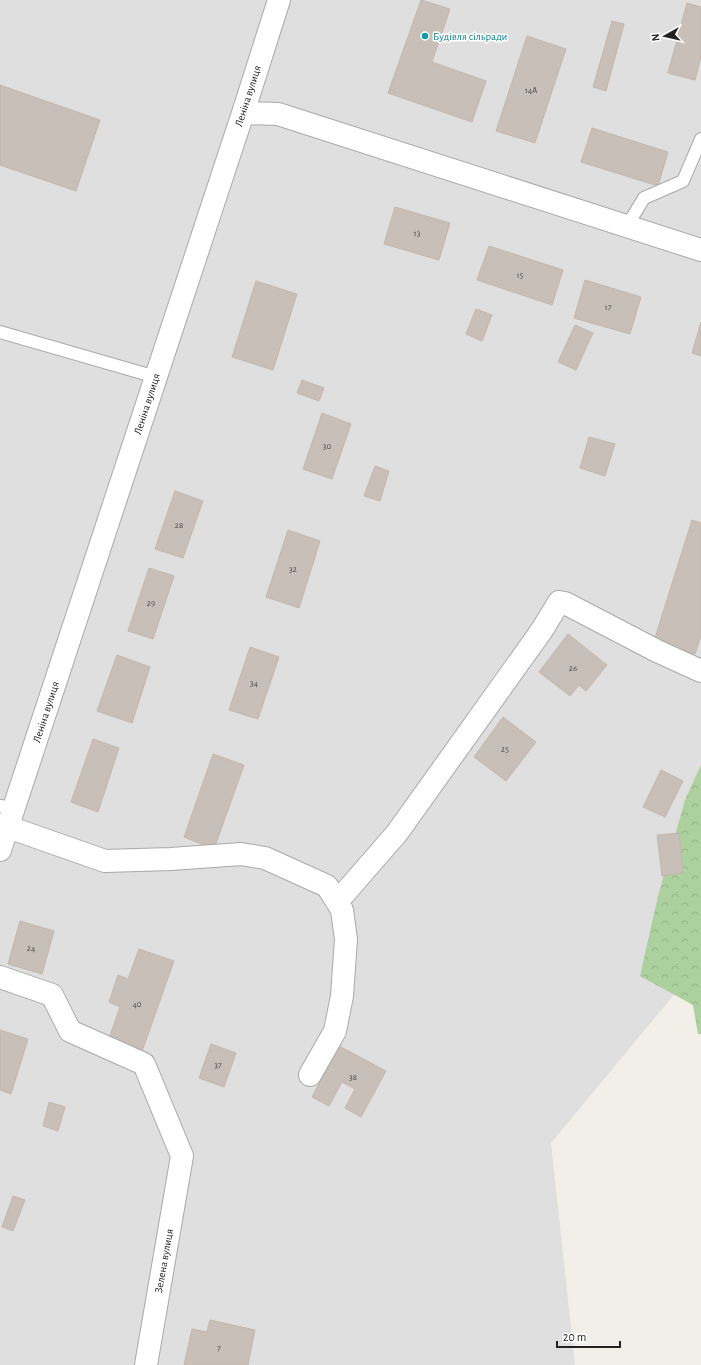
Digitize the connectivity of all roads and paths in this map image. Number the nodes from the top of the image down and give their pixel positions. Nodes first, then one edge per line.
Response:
1 (279, 0) edge
2 (243, 112) junction
3 (701, 139) edge
4 (627, 226) junction
5 (701, 250) edge
6 (0, 332) edge
7 (156, 377) junction
8 (701, 671) edge
9 (7, 814) edge
10 (0, 850) edge
11 (337, 902) junction
12 (0, 977) edge
13 (310, 1075) dead end
14 (146, 1365) edge

1 - 2 street, Леніна вулиця
2 - 4 street
2 - 7 street, Леніна вулиця
3 - 4 lane
4 - 5 street
6 - 7 lane
7 - 9 street, Леніна вулиця
8 - 11 street
9 - 10 street, Леніна вулиця
9 - 11 street
11 - 13 street
12 - 14 street, Зелена вулиця

